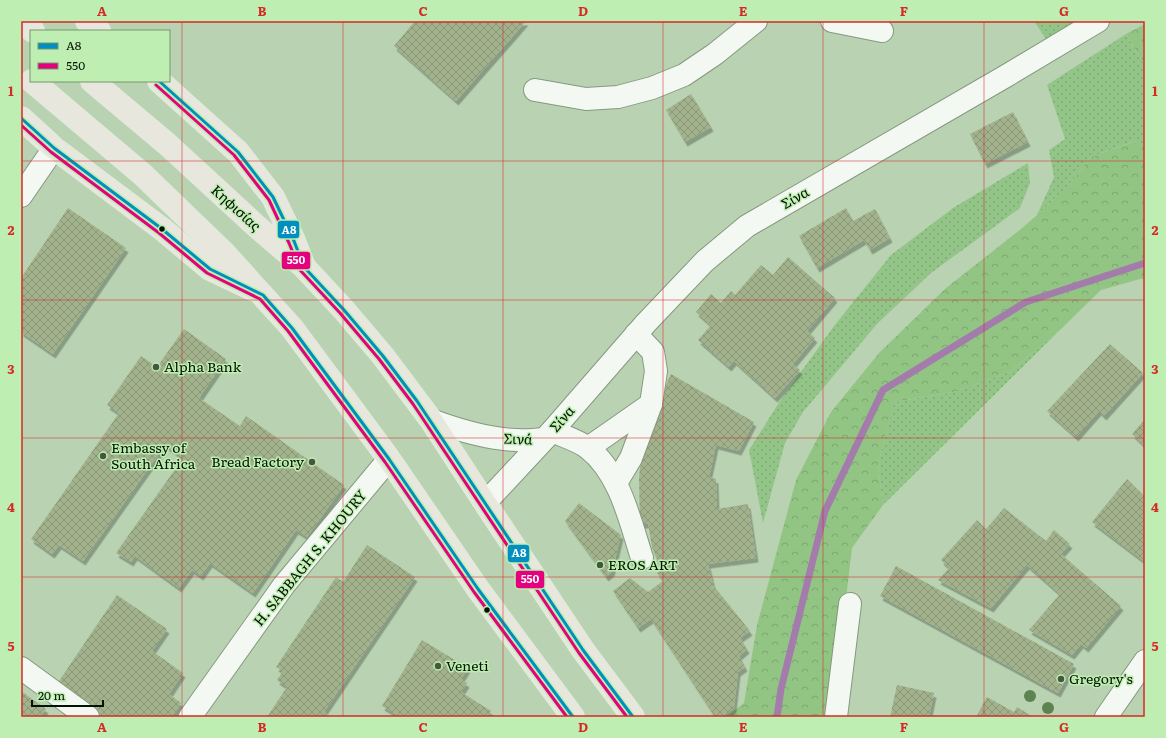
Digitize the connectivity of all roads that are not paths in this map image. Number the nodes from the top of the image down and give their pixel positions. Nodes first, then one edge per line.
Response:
1 (21, 21) edge
2 (87, 21) edge
3 (756, 21) edge
4 (832, 21) edge
5 (1098, 21) edge
6 (32, 30) edge
7 (98, 30) edge
8 (882, 31) dead end
9 (21, 71) edge
10 (30, 78) edge
11 (34, 82) edge
12 (93, 82) edge
13 (160, 82) edge
14 (535, 90) dead end
15 (21, 118) edge
16 (54, 148) junction
17 (21, 196) edge
18 (304, 267) junction
19 (264, 295) junction
20 (636, 334) junction
21 (651, 404) junction
22 (431, 420) junction
23 (548, 435) junction
24 (588, 448) junction
25 (389, 459) junction
26 (616, 483) junction
27 (484, 503) junction
28 (642, 558) dead end
29 (850, 604) dead end
30 (1145, 661) edge
31 (21, 668) edge
32 (88, 717) edge
33 (190, 717) edge
34 (572, 717) edge
35 (633, 717) edge
36 (836, 717) edge
37 (1106, 717) edge

1 - 6 main road
2 - 7 main road
3 - 14 street
4 - 8 street
5 - 20 street, Σίνα
9 - 10 main road
11 - 19 main road
12 - 18 main road, Κηφισίας
13 - 18 main road
15 - 16 main road
16 - 17 street
16 - 19 main road
18 - 22 main road, Κηφισίας
19 - 25 main road
20 - 21 street
20 - 23 street, Σίνα
21 - 24 street
21 - 26 street
22 - 23 street, Σινά
22 - 27 main road, Κηφισίας
23 - 24 street
23 - 27 street, Σινά
24 - 26 street
25 - 33 street, H. SABBAGH S. KHOURY
25 - 34 main road
26 - 28 street
27 - 35 main road, Κηφισίας
29 - 36 street
30 - 37 street
31 - 32 street

